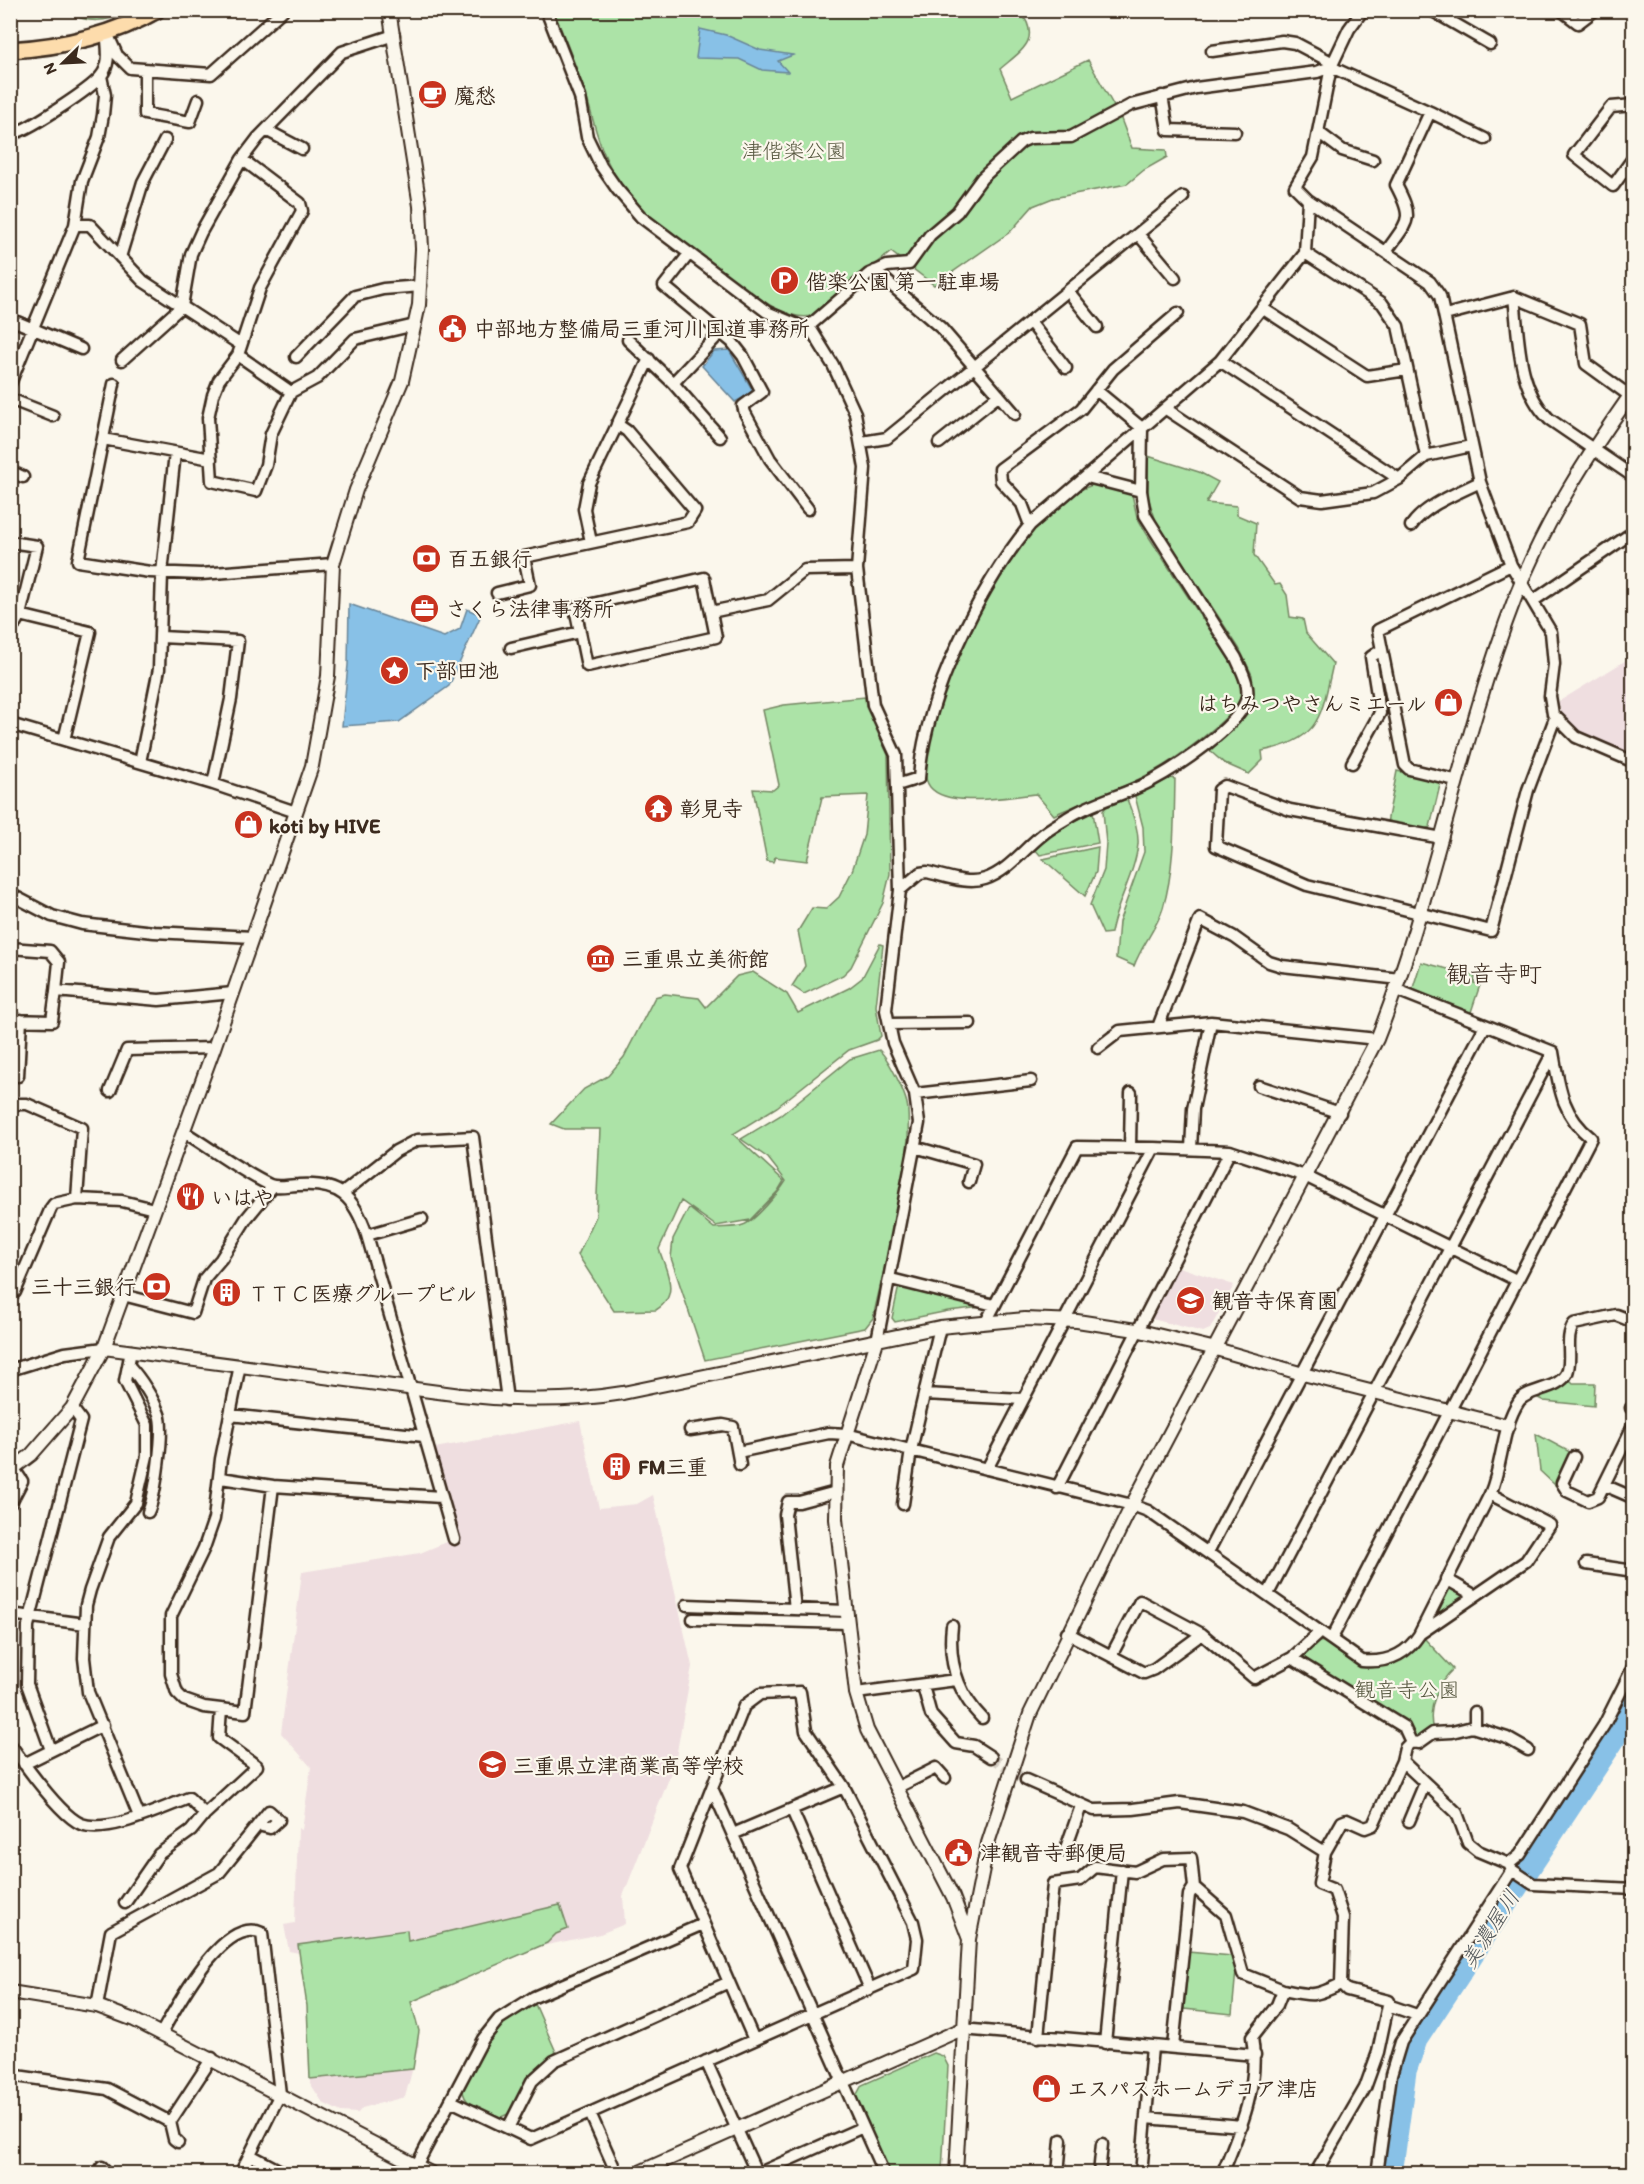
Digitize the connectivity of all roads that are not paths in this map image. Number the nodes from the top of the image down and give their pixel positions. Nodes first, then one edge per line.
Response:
1 (157, 10) edge
2 (283, 10) edge
3 (388, 10) edge
4 (546, 10) edge
5 (1363, 10) edge
6 (1431, 10) edge
7 (1561, 10) edge
8 (1595, 10) edge
9 (1447, 14) edge
10 (107, 33) junction
11 (394, 35) junction
12 (1490, 44) dead end
13 (10, 50) edge
14 (1212, 51) dead end
15 (1332, 65) junction
16 (145, 70) junction
17 (101, 76) junction
18 (1162, 96) junction
19 (198, 100) dead end
20 (1634, 105) edge
21 (1430, 112) junction
22 (266, 130) junction
23 (1235, 132) dead end
24 (1318, 132) junction
25 (10, 134) edge
26 (1485, 139) dead end
27 (165, 141) dead end
28 (302, 148) dead end
29 (1634, 157) edge
30 (242, 159) junction
31 (1373, 160) dead end
32 (1183, 197) dead end
33 (1308, 200) junction
34 (75, 225) junction
35 (1138, 234) junction
36 (1386, 252) junction
37 (1305, 253) junction
38 (689, 254) junction
39 (120, 257) junction
40 (875, 272) junction
41 (1175, 278) dead end
42 (421, 286) junction
43 (1068, 291) junction
44 (1514, 297) junction
45 (182, 306) junction
46 (1262, 308) junction
47 (1178, 313) dead end
48 (1445, 315) junction
49 (10, 320) edge
50 (1030, 322) junction
51 (415, 325) junction
52 (808, 327) junction
53 (1097, 327) dead end
54 (34, 328) junction
55 (720, 333) junction
56 (628, 340) dead end
57 (81, 349) dead end
58 (239, 350) junction
59 (296, 357) dead end
60 (649, 359) junction
61 (122, 360) dead end
62 (1220, 361) junction
63 (975, 367) junction
64 (1066, 368) dead end
65 (1407, 370) junction
66 (673, 383) junction
67 (10, 384) edge
68 (114, 384) dead end
69 (1096, 390) junction
70 (291, 392) junction
71 (1632, 393) edge
72 (999, 395) junction
73 (10, 399) edge
74 (1166, 409) junction
75 (1015, 414) dead end
76 (53, 416) dead end
77 (617, 424) junction
78 (1142, 428) junction
79 (720, 437) dead end
80 (103, 439) junction
81 (862, 441) junction
82 (939, 444) dead end
83 (1471, 446) junction
84 (1592, 450) junction
85 (175, 453) junction
86 (1426, 456) junction
87 (211, 459) junction
88 (10, 471) edge
89 (24, 477) dead end
90 (1088, 477) junction
91 (1634, 477) edge
92 (1399, 479) junction
93 (1480, 482) junction
94 (1142, 491) junction
95 (808, 509) dead end
96 (1030, 525) junction
97 (1411, 526) dead end
98 (1629, 535) dead end
99 (10, 542) edge
100 (591, 542) junction
101 (333, 564) junction
102 (1511, 565) junction
103 (857, 569) junction
104 (162, 573) junction
105 (1521, 584) junction
106 (497, 593) dead end
107 (1533, 601) junction
108 (711, 612) junction
109 (20, 615) junction
110 (10, 632) edge
111 (580, 632) junction
112 (161, 637) junction
113 (512, 648) dead end
114 (1381, 650) junction
115 (1555, 718) junction
116 (10, 724) edge
117 (64, 740) junction
118 (140, 762) junction
119 (1634, 762) edge
120 (1352, 763) dead end
121 (1455, 780) junction
122 (213, 784) junction
123 (897, 785) junction
124 (296, 812) junction
125 (1442, 838) junction
126 (900, 890) junction
127 (10, 894) edge
128 (1420, 915) junction
129 (253, 937) junction
130 (10, 948) edge
131 (1399, 984) junction
132 (56, 991) junction
133 (233, 993) junction
134 (16, 1020) edge
135 (1211, 1022) junction
136 (970, 1023) dead end
137 (889, 1024) junction
138 (1485, 1026) junction
139 (1158, 1028) junction
140 (1377, 1040) junction
141 (214, 1047) junction
142 (1098, 1048) dead end
143 (1553, 1052) junction
144 (18, 1076) dead end
145 (1030, 1081) dead end
146 (1259, 1086) dead end
147 (110, 1091) dead end
148 (1131, 1093) dead end
149 (915, 1094) junction
150 (10, 1104) edge
151 (1340, 1113) junction
152 (184, 1132) junction
153 (1130, 1147) junction
154 (915, 1148) junction
155 (1154, 1148) junction
156 (1191, 1149) junction
157 (1230, 1151) junction
158 (1305, 1176) junction
159 (969, 1182) dead end
160 (273, 1186) junction
161 (343, 1193) junction
162 (77, 1199) junction
163 (154, 1209) junction
164 (1386, 1215) junction
165 (422, 1219) dead end
166 (368, 1235) junction
167 (1450, 1247) junction
168 (891, 1279) junction
169 (1516, 1280) junction
170 (10, 1292) edge
171 (123, 1295) junction
172 (994, 1305) junction
173 (1063, 1321) junction
174 (986, 1322) junction
175 (1634, 1322) edge
176 (940, 1327) junction
177 (1136, 1330) junction
178 (877, 1341) junction
179 (104, 1348) junction
180 (1216, 1349) junction
181 (131, 1352) junction
182 (240, 1365) junction
183 (129, 1366) junction
184 (10, 1370) edge
185 (1303, 1374) junction
186 (410, 1388) junction
187 (1374, 1392) junction
188 (924, 1394) junction
189 (1022, 1399) junction
190 (507, 1400) junction
191 (72, 1408) junction
192 (1449, 1410) junction
193 (230, 1415) junction
194 (1508, 1426) junction
195 (1633, 1426) edge
196 (690, 1430) dead end
197 (846, 1434) junction
198 (424, 1436) junction
199 (911, 1450) junction
200 (738, 1452) junction
201 (1574, 1456) dead end
202 (740, 1465) dead end
203 (11, 1468) edge
204 (987, 1469) junction
205 (221, 1478) junction
206 (1604, 1485) junction
207 (273, 1486) junction
208 (1057, 1488) junction
209 (836, 1492) junction
210 (1490, 1494) junction
211 (441, 1497) junction
212 (1634, 1498) edge
213 (10, 1504) edge
214 (903, 1504) dead end
215 (1132, 1505) junction
216 (148, 1512) dead end
217 (454, 1539) dead end
218 (1208, 1552) junction
219 (1586, 1564) dead end
220 (1634, 1571) edge
221 (1446, 1580) junction
222 (1268, 1594) junction
223 (1474, 1595) junction
224 (687, 1605) dead end
225 (795, 1609) junction
226 (10, 1614) edge
227 (28, 1617) junction
228 (847, 1617) junction
229 (693, 1619) dead end
230 (85, 1624) junction
231 (952, 1626) dead end
232 (1320, 1632) junction
233 (1067, 1633) junction
234 (1202, 1634) junction
235 (1419, 1635) junction
236 (1332, 1638) junction
237 (1111, 1656) junction
238 (1292, 1658) junction
239 (1634, 1665) edge
240 (956, 1680) junction
241 (923, 1686) junction
242 (856, 1693) junction
243 (221, 1708) junction
244 (1475, 1712) dead end
245 (982, 1718) dead end
246 (103, 1725) junction
247 (1475, 1728) junction
248 (1411, 1742) junction
249 (10, 1744) edge
250 (51, 1750) junction
251 (1528, 1750) dead end
252 (992, 1757) tunnel mouth
253 (1402, 1761) junction
254 (24, 1764) junction
255 (945, 1778) dead end
256 (1026, 1780) tunnel mouth
257 (1425, 1783) junction
258 (844, 1787) junction
259 (712, 1788) junction
260 (896, 1788) junction
261 (1081, 1806) junction
262 (792, 1810) junction
263 (205, 1814) junction
264 (139, 1816) junction
265 (1409, 1821) dead end
266 (258, 1824) dead end
267 (733, 1834) junction
268 (1065, 1851) dead end
269 (1325, 1852) junction
270 (1511, 1867) junction
271 (1122, 1870) junction
272 (1194, 1887) junction
273 (1634, 1889) edge
274 (125, 1903) dead end
275 (703, 1924) junction
276 (969, 1939) junction
277 (729, 1982) junction
278 (1341, 1984) junction
279 (870, 1989) junction
280 (1283, 1990) junction
281 (10, 1992) edge
282 (1388, 2005) junction
283 (97, 2006) junction
284 (812, 2014) junction
285 (1418, 2015) junction
286 (962, 2029) junction
287 (162, 2032) junction
288 (1038, 2037) junction
289 (754, 2040) junction
290 (1105, 2043) junction
291 (1152, 2047) junction
292 (1173, 2047) junction
293 (1255, 2055) junction
294 (212, 2058) junction
295 (706, 2061) junction
296 (10, 2075) edge
297 (843, 2081) junction
298 (280, 2094) junction
299 (451, 2101) junction
300 (590, 2113) junction
301 (1146, 2118) junction
302 (170, 2122) junction
303 (1242, 2126) junction
304 (736, 2127) junction
305 (863, 2127) junction
306 (508, 2128) junction
307 (1061, 2140) dead end
308 (178, 2142) dead end
309 (1102, 2144) dead end
310 (250, 2155) junction
311 (414, 2169) edge
312 (98, 2174) edge
313 (109, 2174) edge
314 (240, 2174) edge
315 (286, 2174) edge
316 (433, 2174) edge
317 (617, 2174) edge
318 (635, 2174) edge
319 (757, 2174) edge
320 (884, 2174) edge
321 (956, 2174) edge
322 (1058, 2174) edge
323 (1099, 2174) edge
324 (1141, 2174) edge
325 (1222, 2174) edge
326 (1315, 2174) edge
327 (1377, 2174) edge

1 - 10 main road
2 - 16 street
3 - 11 street
4 - 38 street
5 - 15 street
6 - 9 street
7 - 8 street
9 - 12 street
10 - 13 main road
10 - 16 street
10 - 17 street
11 - 22 street
11 - 42 street
14 - 15 street
15 - 18 street
15 - 21 street
15 - 24 street
16 - 19 street
17 - 25 street
17 - 34 street
18 - 23 street
18 - 40 street
20 - 29 street
21 - 26 street
21 - 36 street
22 - 28 street
22 - 30 street
24 - 31 street
24 - 33 street
27 - 39 street
30 - 45 street
30 - 58 street
32 - 35 street
33 - 36 street
33 - 37 street
34 - 39 street
34 - 54 street
35 - 41 street
35 - 43 street
36 - 48 street
37 - 46 street
37 - 65 street
38 - 52 street
38 - 55 street
39 - 45 street
40 - 52 street
40 - 63 street
42 - 51 street
42 - 59 street
43 - 50 street
43 - 53 street
44 - 48 street
44 - 71 street
44 - 84 street
45 - 58 street
45 - 61 street
46 - 62 street
46 - 65 street
47 - 69 street
48 - 83 street
49 - 54 street
50 - 63 street
50 - 64 street
51 - 70 street
51 - 101 street
52 - 81 street
54 - 57 street
54 - 67 street
55 - 66 street
55 - 95 street
56 - 60 street
58 - 70 street
58 - 87 street
60 - 66 street
60 - 77 street
62 - 74 street
62 - 92 street
63 - 72 street
63 - 81 street
65 - 86 street
66 - 79 street
68 - 80 street
69 - 78 street
69 - 96 street
70 - 87 street
71 - 84 street
72 - 75 street
72 - 82 street
73 - 76 street
74 - 78 street
74 - 92 street
77 - 100 street
77 - 100 street
78 - 90 street
78 - 94 street
80 - 85 street
80 - 104 street
81 - 103 street
83 - 86 street
83 - 93 street
84 - 91 street
84 - 105 street
85 - 87 street
85 - 104 street
86 - 92 street
88 - 89 street
90 - 94 street
90 - 96 street
93 - 97 street
93 - 102 street
94 - 126 street
96 - 123 street
98 - 107 street
99 - 109 street
100 - 106 street
101 - 104 street
101 - 124 street
102 - 105 street
102 - 114 street
103 - 108 street
103 - 123 street
104 - 112 street
105 - 107 street
105 - 121 street
107 - 115 street
108 - 111 street
108 - 111 street
109 - 110 street
109 - 117 street
111 - 113 street
112 - 118 street
112 - 122 street
114 - 120 street
114 - 121 street
115 - 119 street
115 - 128 street
116 - 117 street
117 - 118 street
118 - 122 street
121 - 125 street
122 - 124 street
123 - 126 street
124 - 129 street
125 - 128 street
125 - 128 street
126 - 137 street
127 - 129 street
128 - 131 street
129 - 133 street
130 - 132 street
131 - 138 street
131 - 139 street
131 - 140 street
132 - 133 street
132 - 134 street
133 - 141 street
134 - 144 street
135 - 139 street
135 - 140 street
135 - 156 street
136 - 137 street
137 - 149 street
138 - 143 street
138 - 164 street
139 - 142 street
140 - 151 street
141 - 147 street
141 - 152 street
143 - 167 street
143 - 169 street
145 - 149 street
146 - 151 street
148 - 153 street
149 - 154 street
150 - 162 street
151 - 158 street
152 - 160 street
152 - 163 street
153 - 155 street
153 - 172 street
154 - 159 street
154 - 168 street
155 - 156 street
155 - 173 street
156 - 157 street
157 - 158 street
157 - 177 street
158 - 164 street
158 - 180 street
160 - 161 street
160 - 171 street
161 - 166 street
161 - 190 street
162 - 163 street
162 - 170 street
163 - 171 street
164 - 167 street
164 - 185 street
165 - 166 street
166 - 186 street
167 - 169 street
167 - 187 street
168 - 172 street
168 - 178 street
169 - 192 street
171 - 179 street
172 - 174 street
173 - 174 street
173 - 177 street
173 - 189 street
174 - 176 street
175 - 194 street
176 - 178 street
176 - 188 street
177 - 180 street
177 - 208 street
178 - 190 street
178 - 197 street
179 - 181 street
179 - 184 street
179 - 191 street
180 - 185 street
180 - 215 street
181 - 182 street
181 - 183 street
182 - 186 street
182 - 193 street
183 - 216 street
183 - 230 street
185 - 187 street
185 - 218 street
186 - 190 street
186 - 198 street
187 - 192 street
187 - 222 street
188 - 189 street
188 - 199 street
189 - 204 street
191 - 203 street
191 - 227 street
192 - 194 street
192 - 236 street
193 - 198 street
193 - 205 street
194 - 210 street
195 - 206 street
196 - 200 street
197 - 199 street
197 - 200 street
197 - 209 street
198 - 211 street
199 - 204 street
199 - 214 street
200 - 202 street
201 - 206 street
203 - 213 street
204 - 208 street
205 - 207 street
205 - 243 street
206 - 212 street
207 - 211 street
207 - 243 street
208 - 215 street
209 - 225 street
209 - 228 street
210 - 221 street
210 - 223 street
211 - 217 street
215 - 218 street
215 - 233 street
218 - 222 street
219 - 220 street
221 - 223 street
221 - 235 street
222 - 232 street
223 - 235 street
224 - 225 street
225 - 228 street
226 - 227 street
227 - 230 street
227 - 250 street
228 - 229 street
228 - 242 street
230 - 246 street
231 - 240 street
232 - 236 street
232 - 238 street
233 - 237 street
233 - 276 street
234 - 237 street
234 - 237 street
234 - 238 street
235 - 236 street
238 - 248 street
239 - 270 street
240 - 241 street
240 - 245 street
241 - 242 street
241 - 252 street
242 - 260 street
243 - 263 street
244 - 247 street
246 - 250 street
246 - 264 street
247 - 248 street
247 - 251 street
248 - 253 street
249 - 254 street
250 - 254 street
253 - 257 street
253 - 269 street
254 - 264 street
255 - 260 street
256 - 261 street
257 - 265 street
257 - 270 street
258 - 259 street
258 - 262 street
258 - 279 street
259 - 267 street
259 - 275 street
260 - 276 street
261 - 268 street
261 - 269 street
262 - 267 street
262 - 279 street
263 - 264 street
263 - 274 street
266 - 283 street
267 - 284 street
269 - 278 street
270 - 273 street
270 - 285 street
271 - 272 street
271 - 288 street
271 - 290 street
272 - 280 street
272 - 292 street
275 - 277 street
275 - 299 street
276 - 286 street
277 - 289 street
277 - 306 street
278 - 280 street
278 - 282 street
279 - 284 street
280 - 293 street
281 - 283 street
282 - 285 street
282 - 326 street
283 - 287 street
284 - 289 street
284 - 297 street
285 - 327 street
286 - 288 street
286 - 297 street
286 - 321 street
287 - 294 street
287 - 298 street
288 - 290 street
289 - 295 street
290 - 291 street
291 - 292 street
291 - 301 street
292 - 293 street
293 - 303 street
294 - 298 street
294 - 302 street
295 - 300 street
295 - 304 street
296 - 302 street
297 - 304 street
297 - 305 street
298 - 310 street
298 - 311 street
299 - 306 street
299 - 311 street
300 - 306 street
300 - 317 street
301 - 303 street
301 - 324 street
302 - 308 street
303 - 325 street
304 - 318 street
304 - 319 street
305 - 319 street
305 - 320 street
307 - 322 street
309 - 323 street
310 - 314 street
310 - 315 street
311 - 316 street
312 - 313 street

